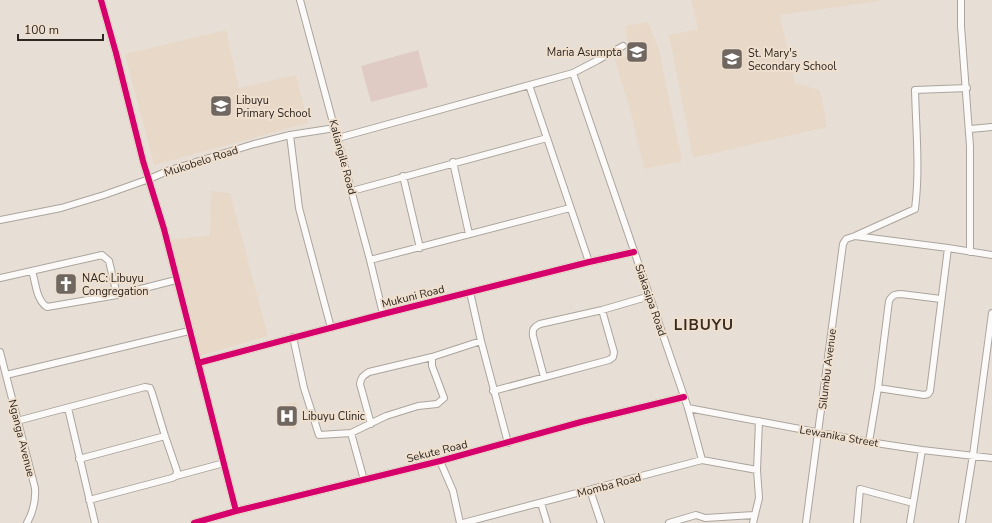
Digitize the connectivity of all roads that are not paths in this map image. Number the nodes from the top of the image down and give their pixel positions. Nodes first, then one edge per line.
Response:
1 (101, 0) edge
2 (300, 0) edge
3 (960, 0) edge
4 (623, 46) dead end
5 (573, 73) junction
6 (528, 86) junction
7 (967, 88) junction
8 (992, 127) edge
9 (335, 128) junction
10 (970, 129) junction
11 (290, 135) junction
12 (338, 138) junction
13 (547, 138) junction
14 (453, 162) junction
15 (403, 176) junction
16 (149, 179) junction
17 (352, 191) junction
18 (570, 208) junction
19 (0, 220) edge
20 (468, 234) junction
21 (855, 236) junction
22 (420, 248) junction
23 (948, 248) junction
24 (634, 252) junction
25 (970, 252) junction
26 (992, 255) edge
27 (370, 260) junction
28 (589, 262) junction
29 (32, 271) junction
30 (0, 278) edge
31 (176, 280) junction
32 (470, 292) junction
33 (117, 295) junction
34 (650, 296) junction
35 (942, 299) junction
36 (602, 310) junction
37 (992, 313) edge
38 (383, 314) junction
39 (331, 328) junction
40 (189, 331) junction
41 (293, 337) junction
42 (481, 341) junction
43 (0, 352) edge
44 (432, 357) junction
45 (198, 363) junction
46 (6, 375) junction
47 (544, 377) junction
48 (878, 388) junction
49 (493, 391) junction
50 (684, 397) junction
51 (68, 408) junction
52 (688, 408) junction
53 (759, 421) junction
54 (18, 422) junction
55 (371, 424) junction
56 (819, 432) junction
57 (351, 433) junction
58 (164, 436) junction
59 (869, 442) junction
60 (508, 443) junction
61 (922, 450) junction
62 (973, 455) junction
63 (992, 458) edge
64 (79, 459) junction
65 (702, 460) junction
66 (440, 461) junction
67 (224, 463) junction
68 (757, 470) junction
69 (176, 476) junction
70 (364, 480) junction
71 (590, 490) junction
72 (89, 500) junction
73 (541, 503) junction
74 (913, 503) junction
75 (236, 511) junction
76 (754, 515) junction
77 (485, 520) edge
78 (707, 520) edge
79 (204, 522) edge
80 (27, 523) edge
81 (95, 523) edge
82 (194, 523) edge
83 (461, 523) edge
84 (546, 523) edge
85 (601, 523) edge
86 (669, 523) edge
87 (753, 523) edge
88 (806, 523) edge
89 (857, 523) edge
90 (910, 523) edge
91 (962, 523) edge

1 - 16 street
2 - 9 street, Kaliangile Road
3 - 7 street
4 - 5 street
5 - 6 street
5 - 24 street, Siakasipa Road
6 - 12 street
6 - 13 street
7 - 10 street
7 - 21 street
8 - 10 street
9 - 11 street, Mukobelo Road
9 - 12 street, Kaliangile Road
10 - 25 street
11 - 16 street, Mukobelo Road
11 - 39 street
12 - 17 street, Kaliangile Road
13 - 14 street
13 - 18 street
14 - 15 street
14 - 20 street
15 - 17 street
15 - 22 street
16 - 19 street, Mukobelo Road
16 - 31 street
17 - 27 street, Kaliangile Road
18 - 20 street
18 - 28 street
20 - 22 street
21 - 23 street
21 - 56 street, Silumbu Avenue
22 - 27 street
23 - 25 street
23 - 35 street
24 - 28 street, Mukuni Road
24 - 34 street, Siakasipa Road
25 - 26 street
27 - 38 street, Kaliangile Road
28 - 32 street, Mukuni Road
29 - 30 street
29 - 33 street
29 - 33 street
31 - 33 street
31 - 40 street
32 - 38 street, Mukuni Road
32 - 42 street
34 - 36 street
34 - 50 street, Siakasipa Road
35 - 48 street
35 - 48 street
36 - 47 street
36 - 47 street
37 - 62 street
38 - 39 street, Mukuni Road
39 - 41 street, Mukuni Road
40 - 45 street
40 - 46 street
41 - 45 street, Mukuni Road
41 - 57 street
42 - 44 street
42 - 49 street
43 - 46 street, Nganga Avenue
44 - 55 street
44 - 55 street
45 - 67 street
46 - 54 street, Nganga Avenue
47 - 49 street
48 - 59 street
49 - 60 street
50 - 52 street, Siakasipa Road
50 - 60 street, Sekute Road
51 - 54 street
51 - 58 street
51 - 64 street
52 - 53 street, Lewanika Street
52 - 65 street, Siakasipa Road
53 - 56 street, Lewanika Street
53 - 68 street
54 - 80 street, Nganga Avenue
55 - 57 street
56 - 59 street, Lewanika Street
56 - 88 street, Silumbu Avenue
57 - 70 street
58 - 64 street
58 - 69 street
59 - 61 street, Lewanika Street
60 - 66 street, Sekute Road
61 - 62 street, Lewanika Street
61 - 74 street
62 - 63 street, Lewanika Street
62 - 91 street
64 - 72 street
65 - 68 street, Momba Road
65 - 71 street, Momba Road
66 - 70 street, Sekute Road
66 - 83 street
67 - 69 street
67 - 75 street
68 - 76 street
69 - 72 street
70 - 75 street, Sekute Road
71 - 73 street, Momba Road
71 - 85 street
72 - 81 street
73 - 77 street, Momba Road
73 - 84 street
74 - 89 street
74 - 90 street
75 - 79 street, Sekute Road
76 - 78 street
76 - 87 street
77 - 83 street, Momba Road
78 - 86 street
79 - 82 street, Sekute Road

